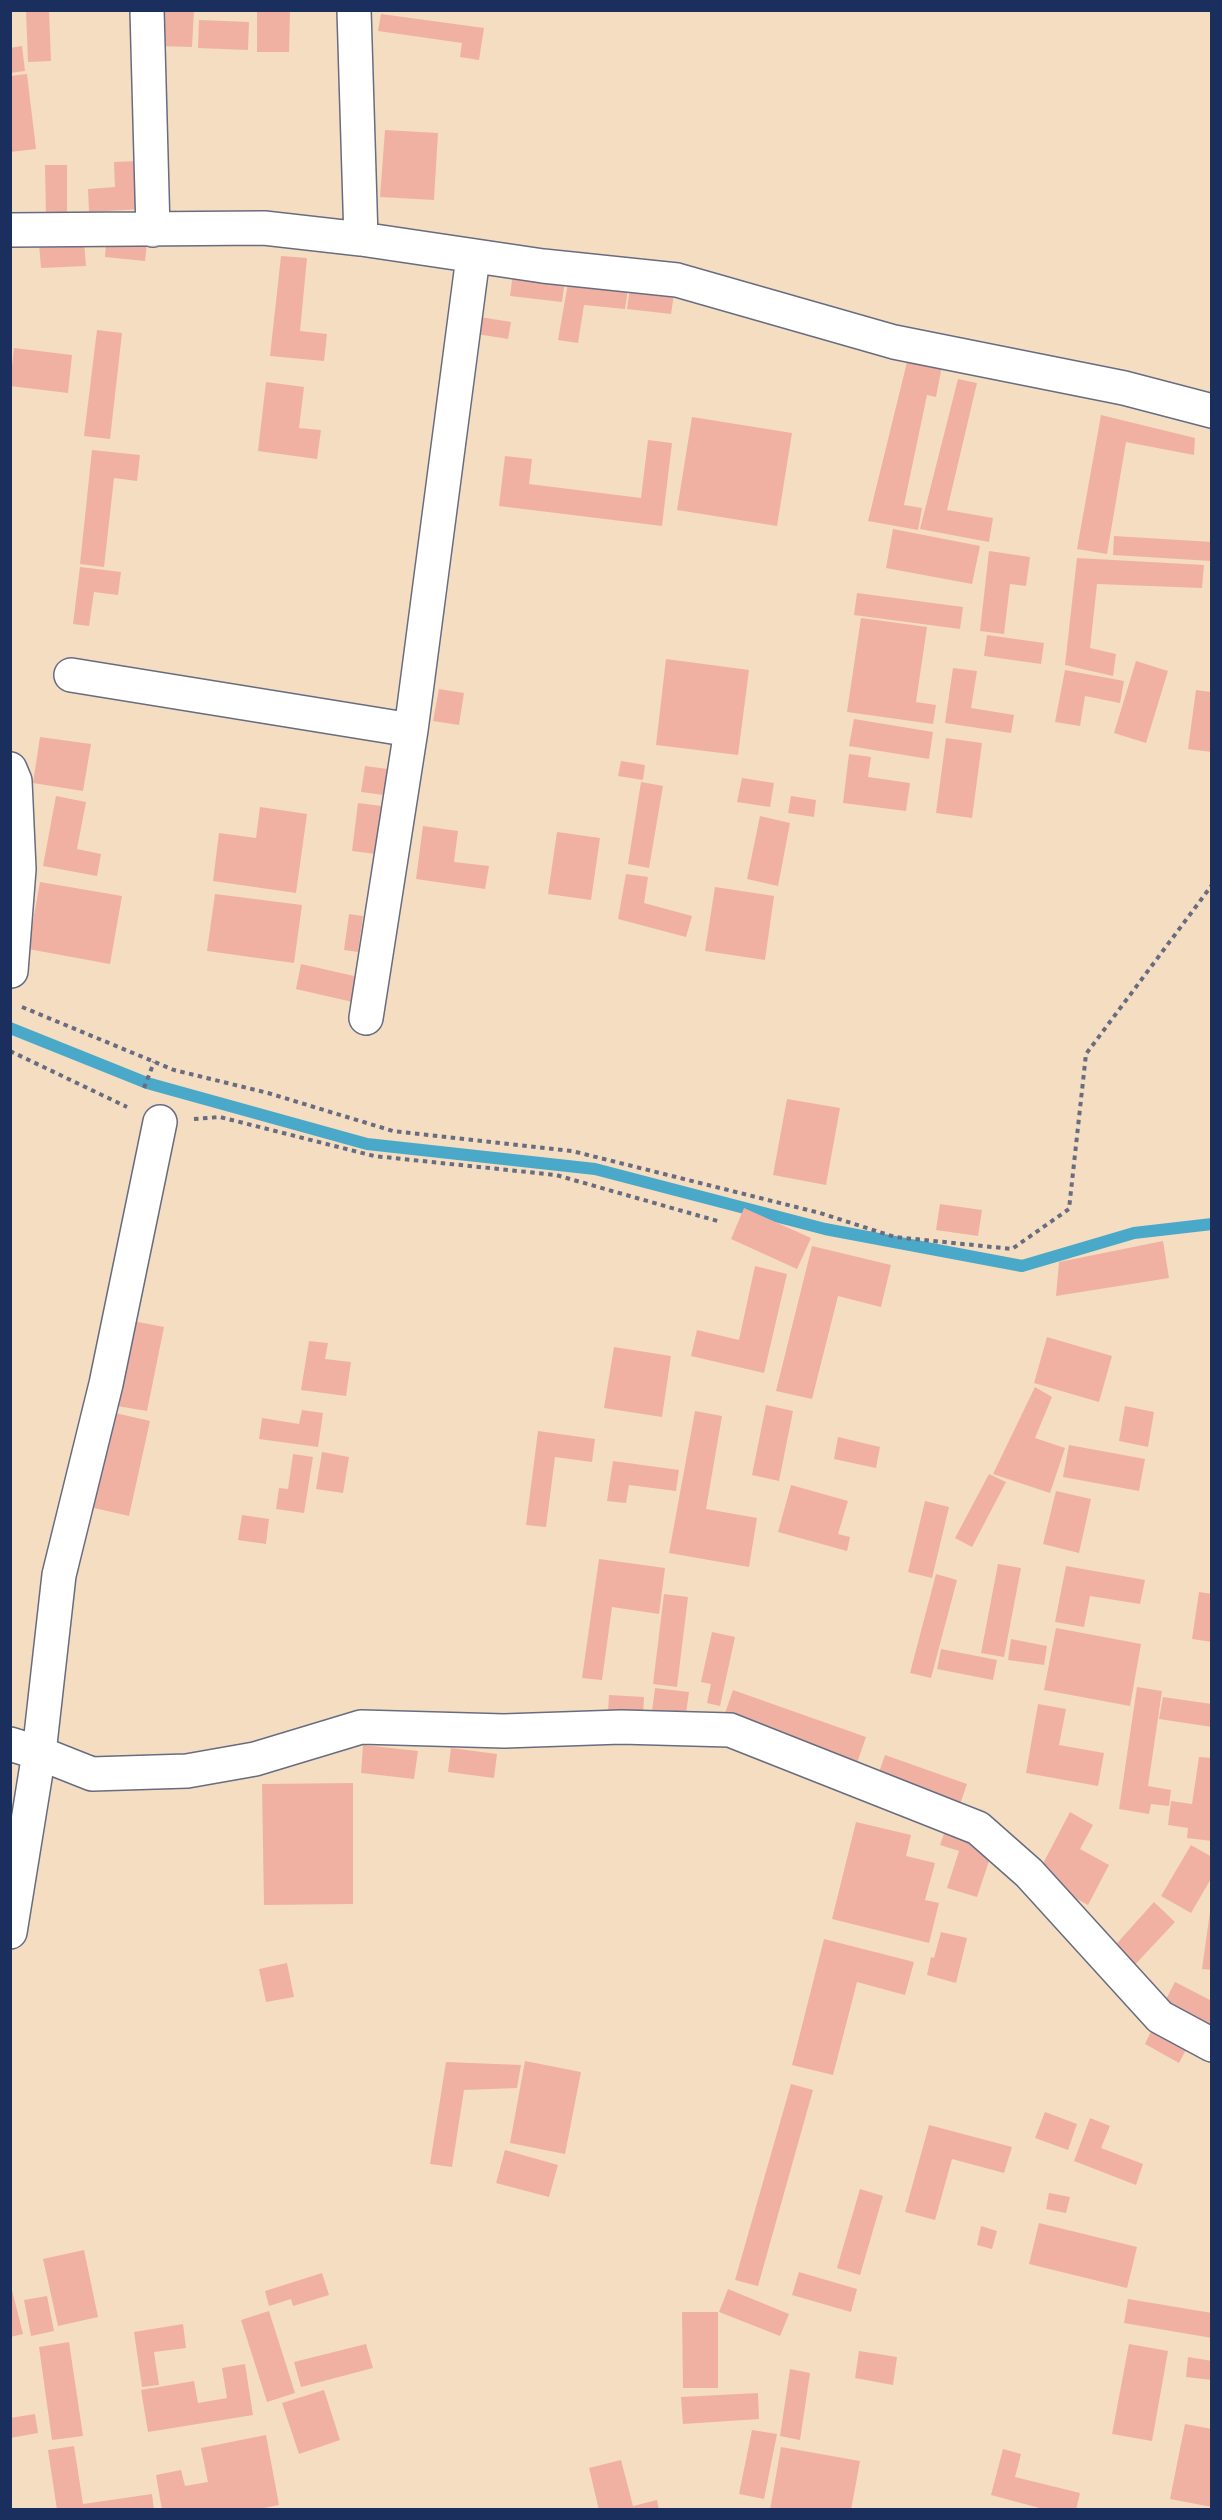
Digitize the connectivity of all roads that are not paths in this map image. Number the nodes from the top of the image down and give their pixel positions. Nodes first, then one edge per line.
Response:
1 (147, 10) edge
2 (354, 10) edge
3 (10, 230) edge
4 (153, 230) junction
5 (361, 239) junction
6 (473, 256) junction
7 (1212, 411) edge
8 (71, 675) dead end
9 (411, 730) junction
10 (10, 769) edge
11 (11, 971) edge
12 (366, 1018) dead end
13 (160, 1122) road end
14 (25, 1748) edge
15 (10, 1932) edge
16 (1212, 2045) edge

1 - 4 street
2 - 5 street
3 - 4 street
4 - 5 street
5 - 6 street
6 - 7 street
6 - 9 street
8 - 9 street
9 - 12 street
10 - 11 street
13 - 14 street
14 - 15 street
14 - 16 street

